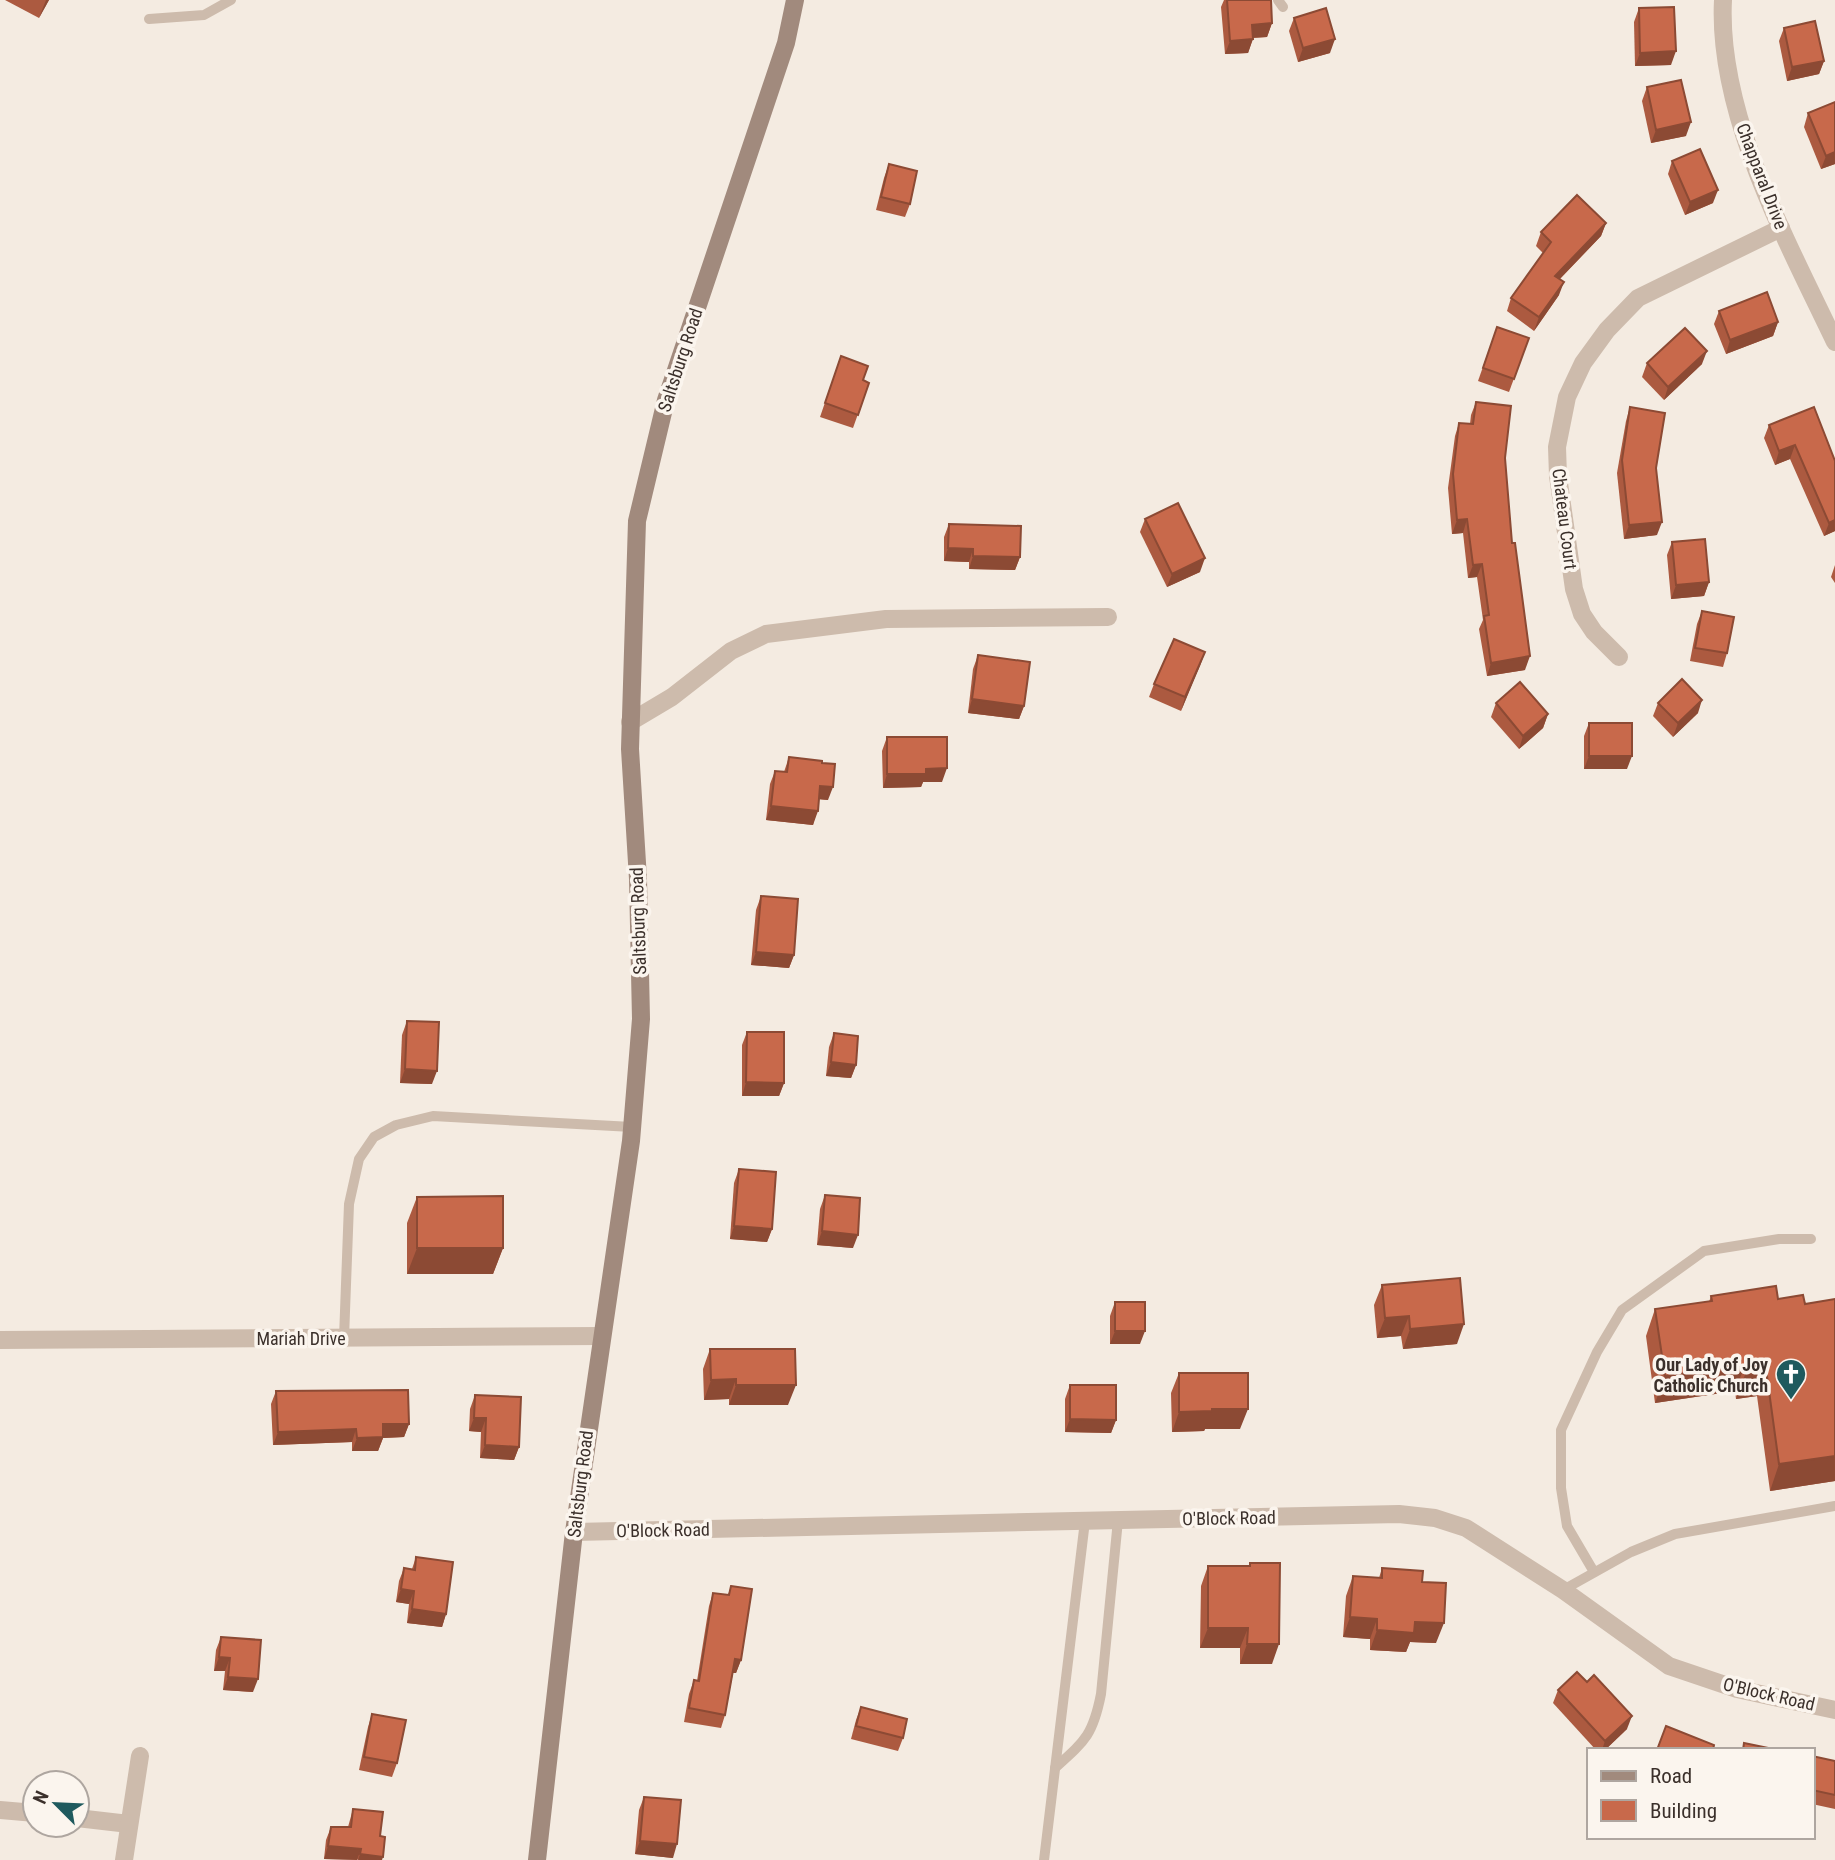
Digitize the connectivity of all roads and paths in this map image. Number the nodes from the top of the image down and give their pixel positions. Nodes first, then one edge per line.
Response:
1 (231, 0) edge
2 (795, 0) edge
3 (1723, 0) edge
4 (149, 19) dead end
5 (1780, 228) junction
6 (1835, 342) edge
7 (1108, 617) dead end
8 (1619, 657) dead end
9 (630, 722) junction
10 (632, 1128) junction
11 (1811, 1239) dead end
12 (601, 1336) junction
13 (344, 1338) junction
14 (0, 1340) edge
15 (1835, 1506) edge
16 (1118, 1520) junction
17 (1085, 1521) junction
18 (574, 1532) junction
19 (1594, 1572) junction
20 (1563, 1590) junction
21 (1835, 1710) edge
22 (140, 1756) dead end
23 (1055, 1768) junction
24 (0, 1810) edge
25 (21, 1812) edge
26 (91, 1820) edge
27 (130, 1824) junction
28 (124, 1860) edge
29 (537, 1860) edge
30 (1044, 1860) edge

1 - 4 lane
2 - 9 main road, Saltsburg Road
3 - 5 street, Chapparal Drive
5 - 6 street, Chapparal Drive
5 - 8 street, Chateau Court
7 - 9 street
9 - 10 main road, Saltsburg Road
10 - 12 main road, Saltsburg Road
10 - 13 lane
11 - 19 lane
12 - 13 street, Mariah Drive
12 - 18 main road, Saltsburg Road
13 - 14 street, Mariah Drive
15 - 19 lane
16 - 17 street, O'Block Road
16 - 20 street, O'Block Road
16 - 23 lane
17 - 18 street, O'Block Road
17 - 23 lane
18 - 29 main road, Saltsburg Road
19 - 20 lane
20 - 21 street, O'Block Road
22 - 27 street
23 - 30 lane
24 - 25 street
26 - 27 street
27 - 28 street

